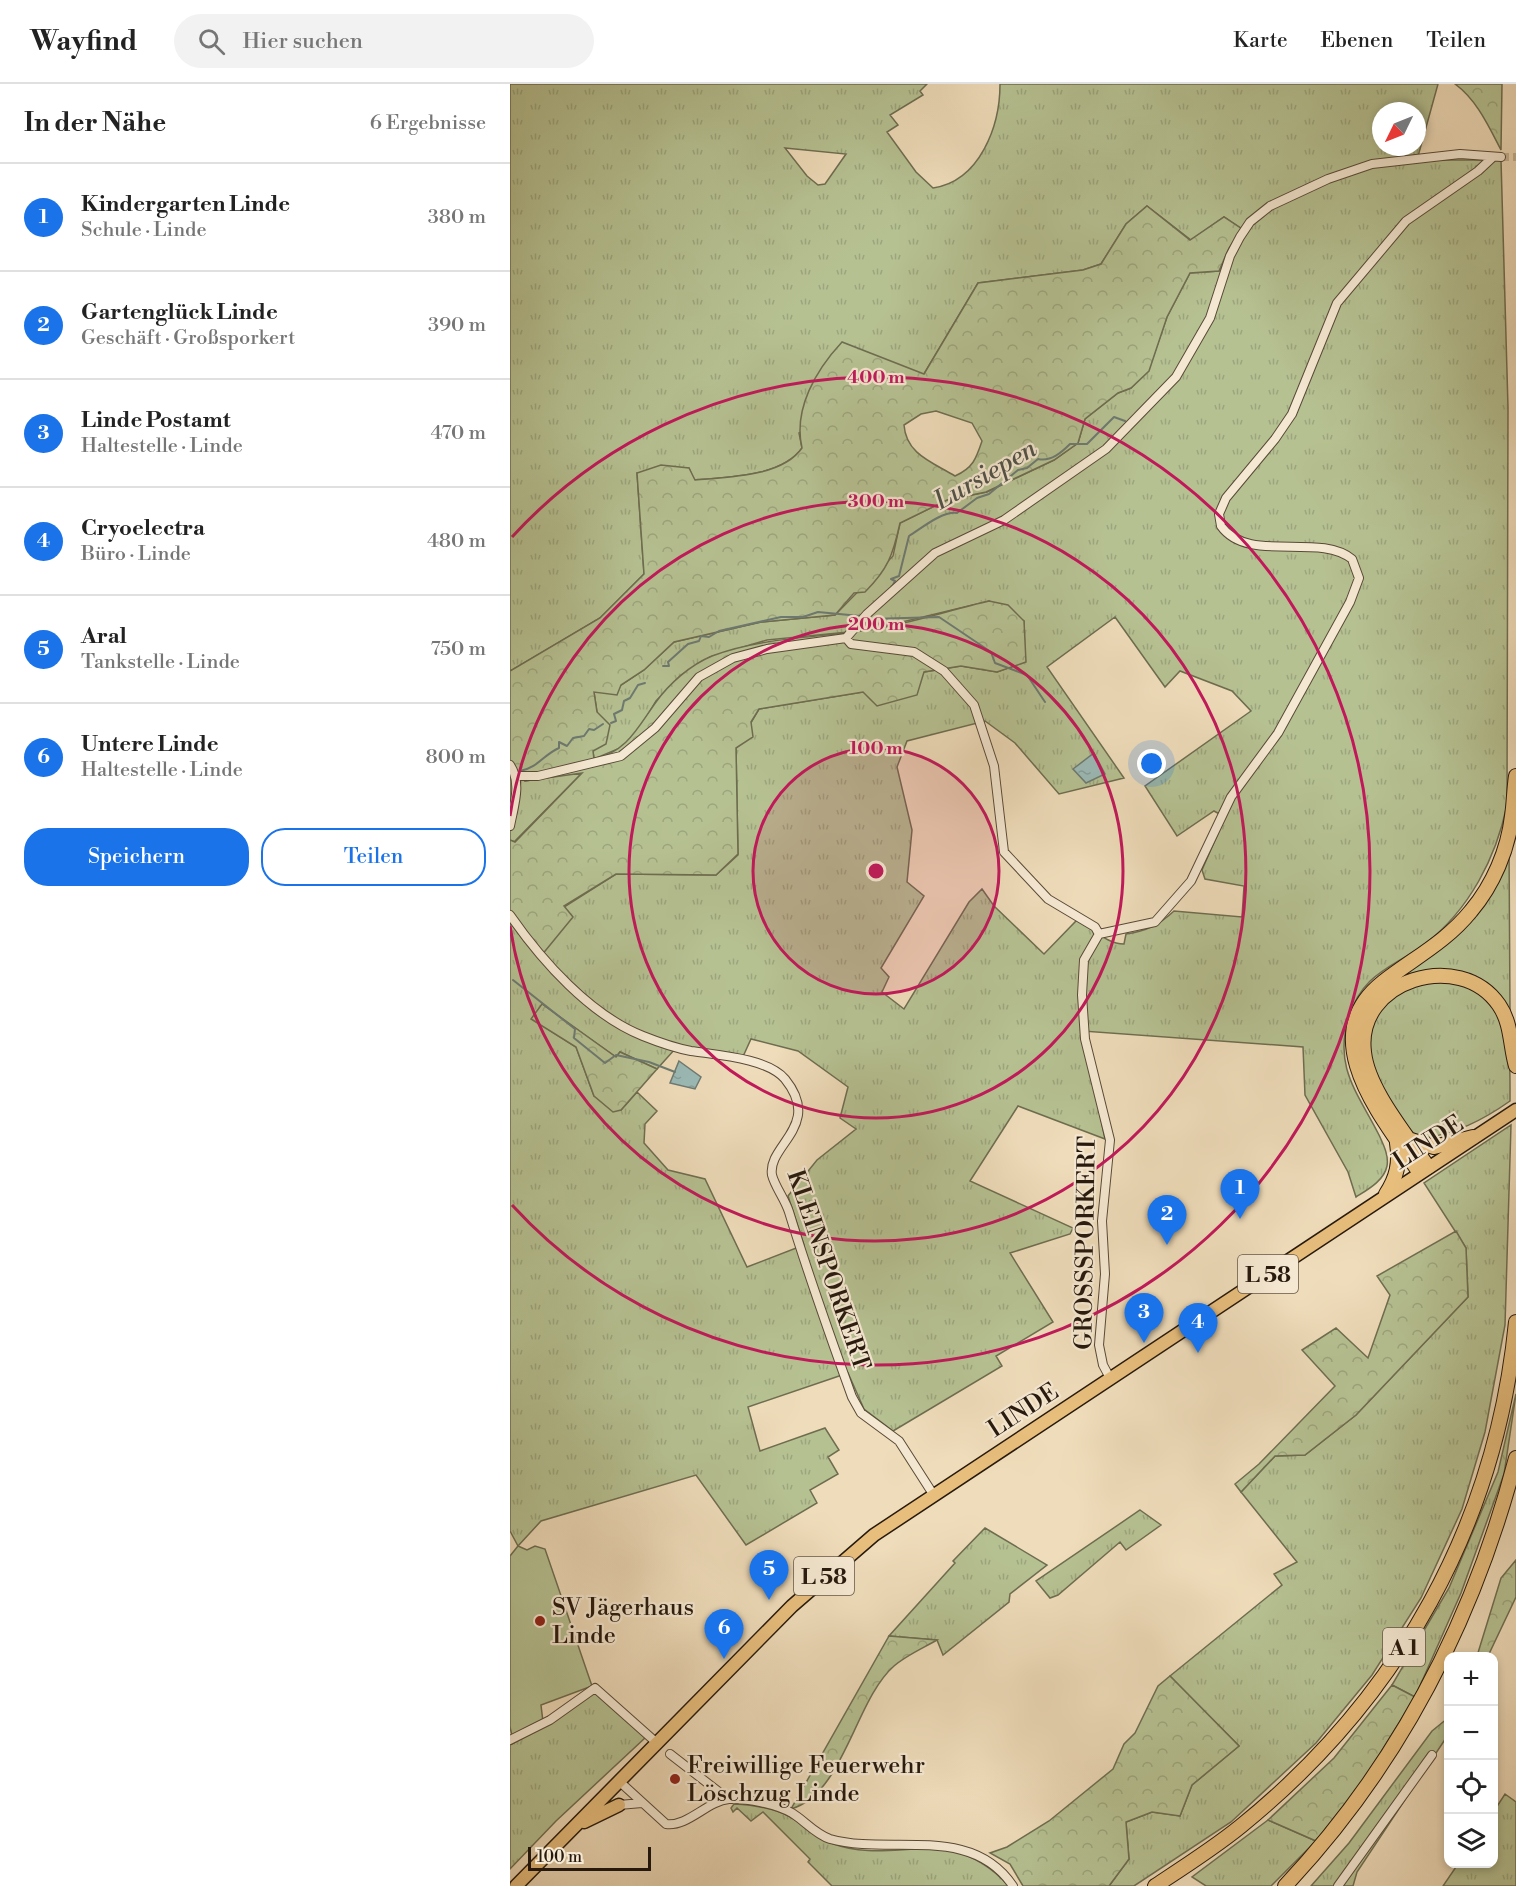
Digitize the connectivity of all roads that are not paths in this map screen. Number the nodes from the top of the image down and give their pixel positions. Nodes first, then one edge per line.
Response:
1 (846, 638) junction
2 (510, 765) edge
3 (516, 776) junction
4 (1516, 776) edge
5 (510, 826) edge
6 (510, 915) edge
7 (1099, 934) junction
8 (1516, 1066) edge
9 (1511, 1113) edge
10 (1473, 1137) junction
11 (1396, 1138) junction
12 (1411, 1140) junction
13 (1424, 1170) junction
14 (1386, 1194) junction
15 (1516, 1322) edge
16 (1110, 1378) junction
17 (1516, 1458) edge
18 (933, 1494) junction
19 (1516, 1496) edge
20 (1500, 1521) junction
21 (510, 1740) edge
22 (658, 1744) junction
23 (670, 1754) dead end
24 (1432, 1755) dead end
25 (620, 1782) junction
26 (728, 1799) junction
27 (642, 1803) junction
28 (619, 1805) joint
29 (577, 1825) junction
30 (516, 1886) edge
31 (1013, 1886) edge
32 (1155, 1886) edge
33 (1285, 1886) edge
34 (1338, 1886) edge

1 - 3 street
1 - 7 street
1 - 7 street
2 - 3 street
3 - 5 street
4 - 11 highway
6 - 18 street, KLEINSPORKERT
7 - 16 street, GROSSSPORKERT
8 - 12 highway
9 - 10 main road, LINDE / L 58
10 - 12 highway
10 - 13 main road, LINDE / L 58
11 - 13 highway
11 - 14 highway
12 - 13 highway
13 - 14 main road, LINDE / L 58
14 - 16 main road, LINDE / L 58
15 - 32 highway, A 1
16 - 18 main road, LINDE / L 58
17 - 20 highway, A 1
18 - 22 main road, LINDE / L 58
19 - 20 highway
20 - 33 highway, A 1
21 - 22 street
22 - 25 main road, L 58
23 - 26 street
24 - 34 street
25 - 27 street
25 - 29 main road, L 58
26 - 27 street
26 - 31 street
27 - 28 street
28 - 29 main road
29 - 30 main road, L 58

